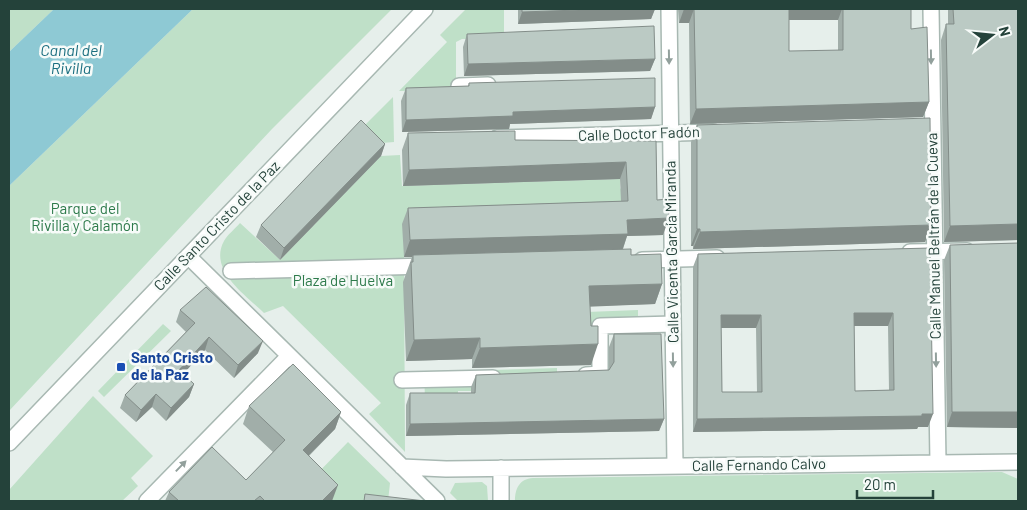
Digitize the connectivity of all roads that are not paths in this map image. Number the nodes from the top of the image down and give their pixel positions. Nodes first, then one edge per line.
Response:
1 (425, 9) edge
2 (668, 9) edge
3 (931, 9) edge
4 (650, 80) edge
5 (670, 80) junction
6 (507, 85) edge
7 (459, 86) edge
8 (916, 126) edge
9 (932, 126) junction
10 (730, 131) edge
11 (670, 133) junction
12 (485, 139) edge
13 (982, 250) edge
14 (934, 251) junction
15 (891, 253) edge
16 (188, 256) junction
17 (736, 258) edge
18 (672, 260) junction
19 (623, 261) edge
20 (437, 266) edge
21 (231, 271) dead end
22 (673, 324) junction
23 (289, 356) junction
24 (571, 375) edge
25 (511, 377) edge
26 (402, 380) dead end
27 (9, 443) edge
28 (1018, 462) edge
29 (938, 463) junction
30 (675, 466) junction
31 (402, 467) junction
32 (501, 468) junction
33 (147, 501) edge
34 (436, 501) edge
35 (502, 501) edge

1 - 16 street, Calle Santo Cristo de la Paz
2 -> 5 street, Calle Vicenta García Miranda
3 -> 9 street, Calle Manuel Beltrán de la Cueva
4 - 5 street
5 - 11 street, Calle Vicenta García Miranda
6 - 7 street
8 - 9 street
9 - 14 street, Calle Manuel Beltrán de la Cueva
10 - 11 street, Calle Doctor Fadón
11 - 12 street, Calle Doctor Fadón
11 - 18 street, Calle Vicenta García Miranda
13 - 14 street
14 - 15 street
14 -> 29 street, Calle Manuel Beltrán de la Cueva
16 - 23 street
16 - 27 street, Calle Santo Cristo de la Paz
17 - 18 street
18 - 19 street
18 - 22 street, Calle Vicenta García Miranda
20 - 21 street
22 - 24 street
22 -> 30 street, Calle Vicenta García Miranda
23 - 31 street
33 -> 23 street
25 - 26 street
28 - 29 street, Calle Fernando Calvo
29 - 30 street, Calle Fernando Calvo
30 - 32 street, Calle Fernando Calvo
31 - 32 street, Calle Fernando Calvo
31 - 34 street
32 - 35 street

